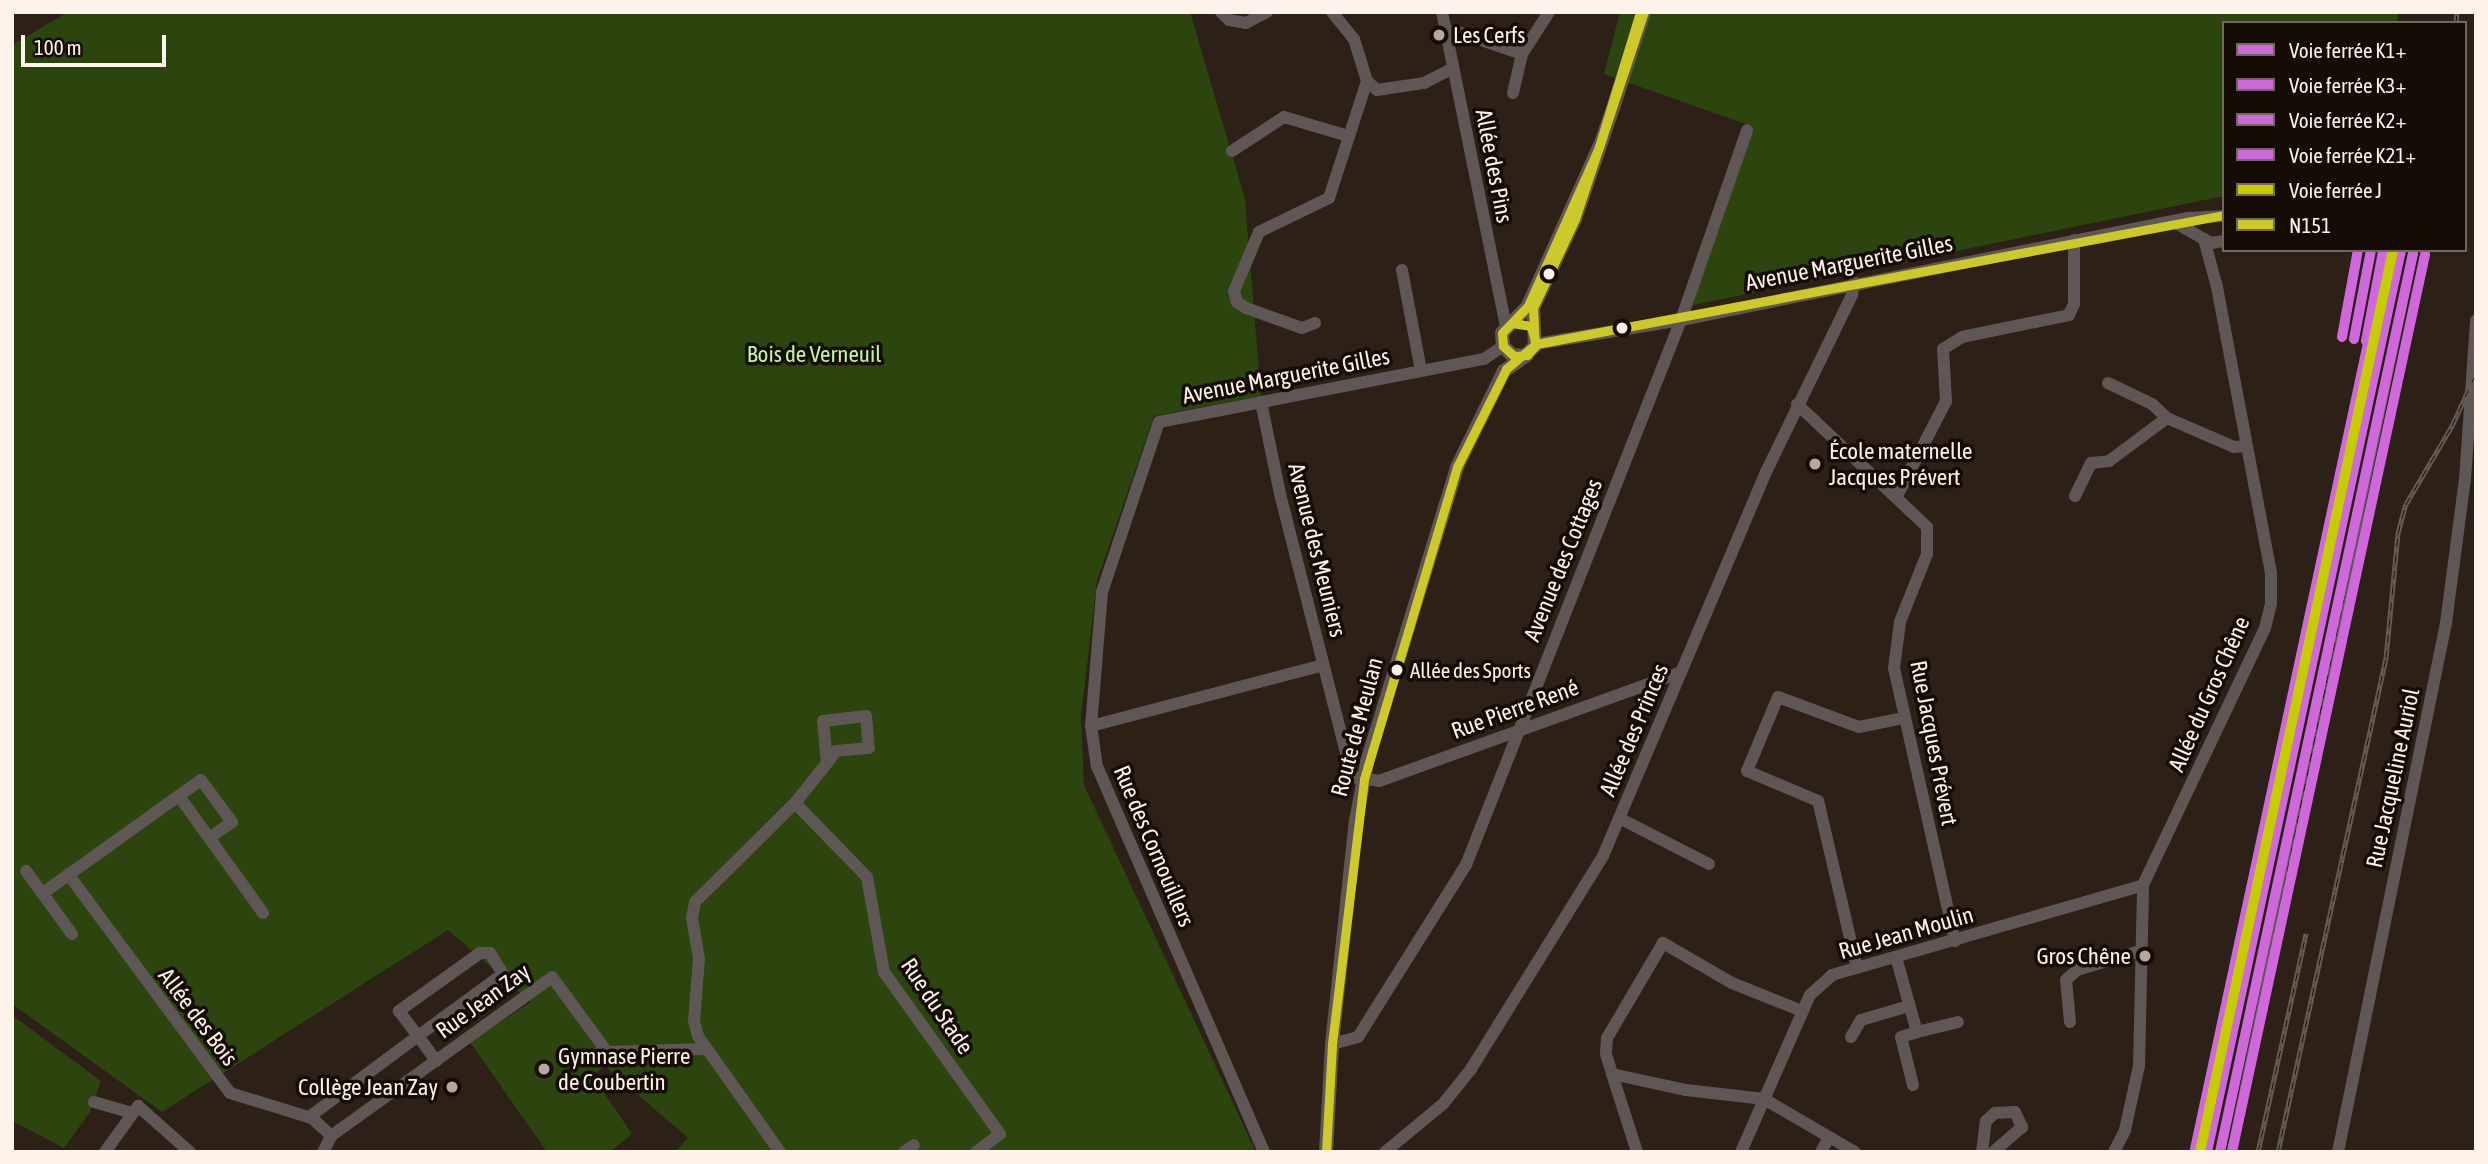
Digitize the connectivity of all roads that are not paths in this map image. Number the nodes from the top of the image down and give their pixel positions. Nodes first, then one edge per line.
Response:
1 (1221, 12) edge
2 (1267, 12) edge
3 (1332, 12) edge
4 (1442, 12) edge
5 (1549, 12) edge
6 (1642, 12) edge
7 (1446, 32) junction
8 (1522, 54) junction
9 (1453, 68) junction
10 (1367, 81) junction
11 (1513, 93) dead end
12 (1747, 130) dead end
13 (1348, 136) junction
14 (1600, 147) junction
15 (1232, 151) dead end
16 (2209, 214) junction
17 (2222, 216) edge
18 (2170, 222) junction
19 (2203, 237) junction
20 (2074, 240) junction
21 (2222, 242) edge
22 (2222, 252) edge
23 (1402, 270) dead end
24 (1854, 282) junction
25 (2217, 286) junction
26 (1681, 320) junction
27 (2476, 320) edge
28 (1315, 323) dead end
29 (1509, 325) junction
30 (1532, 343) junction
31 (1504, 348) junction
32 (1484, 359) junction
33 (1421, 371) junction
34 (1504, 371) junction
35 (2108, 383) dead end
36 (1496, 386) junction
37 (2476, 398) edge
38 (1261, 402) junction
39 (1797, 404) junction
40 (2468, 409) junction
41 (2167, 418) junction
42 (1159, 422) joint
43 (2247, 446) junction
44 (1897, 496) junction
45 (2075, 496) dead end
46 (1324, 665) junction
47 (1681, 673) junction
48 (1903, 718) junction
49 (1091, 726) junction
50 (1518, 731) junction
51 (827, 763) junction
52 (1367, 779) junction
53 (179, 796) junction
54 (795, 803) junction
55 (1619, 818) junction
56 (209, 838) junction
57 (1709, 864) dead end
58 (26, 871) dead end
59 (68, 874) junction
60 (2143, 885) junction
61 (43, 893) junction
62 (263, 912) dead end
63 (72, 934) dead end
64 (1955, 941) junction
65 (2140, 951) junction
66 (1896, 957) junction
67 (1857, 968) junction
68 (1909, 1006) junction
69 (1802, 1011) junction
70 (1958, 1022) dead end
71 (2070, 1022) dead end
72 (1917, 1032) junction
73 (418, 1036) junction
74 (1851, 1037) dead end
75 (1336, 1044) junction
76 (705, 1049) junction
77 (436, 1060) junction
78 (1612, 1074) junction
79 (1913, 1085) dead end
80 (1763, 1099) junction
81 (94, 1102) dead end
82 (135, 1110) junction
83 (309, 1117) junction
84 (331, 1136) junction
85 (1828, 1139) junction
86 (104, 1152) edge
87 (190, 1152) edge
88 (323, 1152) edge
89 (780, 1152) edge
90 (976, 1152) edge
91 (1264, 1152) edge
92 (1326, 1152) edge
93 (1334, 1152) edge
94 (1385, 1152) edge
95 (1637, 1152) edge
96 (1741, 1152) edge
97 (1821, 1152) edge
98 (1855, 1152) edge
99 (1982, 1152) edge
100 (1993, 1152) edge
101 (2114, 1152) edge
102 (2338, 1152) edge

1 - 2 street
3 - 10 street
4 - 7 street, Allée des Pins
5 - 8 street
6 - 14 main road
7 - 8 street
7 - 9 street, Allée des Pins
8 - 11 street
9 - 10 street
9 - 29 street, Allée des Pins
10 - 13 street
12 - 26 street, Avenue des Cottages
13 - 15 street
13 - 28 street
14 - 29 main road
14 - 30 main road
16 - 17 street, Avenue Marguerite Gilles
16 - 18 street, Avenue Marguerite Gilles
16 - 19 street
18 - 19 street
18 - 20 street, Avenue Marguerite Gilles
19 - 21 street
19 - 25 street, Allée du Gros Chêne
20 - 24 street, Avenue Marguerite Gilles
20 - 44 street
22 - 25 street, Allée du Gros Chêne
23 - 33 street, Avenue Marguerite Gilles
24 - 26 street, Avenue Marguerite Gilles
24 - 39 street, Allée des Princes
25 - 43 street, Allée du Gros Chêne
26 - 30 street, Avenue Marguerite Gilles
26 - 50 street, Avenue des Cottages
27 - 40 street, Rue Jacqueline Auriol
29 - 30 main road
29 - 31 main road, Route de Meulan
30 - 31 main road
30 - 34 main road, Route de Meulan
31 - 32 street, Avenue Marguerite Gilles
31 - 34 main road, Route de Meulan
32 - 33 street, Avenue Marguerite Gilles
32 - 36 street
33 - 38 street, Avenue Marguerite Gilles
34 - 36 main road, Route de Meulan
35 - 41 street
36 - 52 main road, Route de Meulan
37 - 40 street
38 - 42 street, Avenue Marguerite Gilles
38 - 46 street, Avenue des Meuniers
39 - 44 street, Rue Jacques Prévert
39 - 47 street, Allée des Princes
40 - 102 street, Rue Jacqueline Auriol
41 - 43 street
41 - 45 street
42 - 49 street, Rue des Cornouillers
43 - 60 street, Allée du Gros Chêne
44 - 48 street, Rue Jacques Prévert
46 - 49 street
46 - 52 street, Avenue des Meuniers
47 - 50 street, Rue Pierre René
47 - 55 street, Allée des Princes
48 - 64 street, Rue Jacques Prévert
48 - 67 street
49 - 91 street, Rue des Cornouillers
50 - 52 street, Rue Pierre René
50 - 75 street, Avenue des Cottages
51 - 51 street
51 - 54 street
52 - 75 main road, Route de Meulan
53 - 56 street
53 - 56 street
53 - 59 street
54 - 76 street
54 - 90 street, Rue du Stade
55 - 57 street
55 - 94 street, Allée des Princes
56 - 62 street
58 - 61 street
59 - 61 street
59 - 83 street, Allée des Bois
60 - 64 street, Rue Jean Moulin
60 - 65 street, Allée du Gros Chêne
61 - 63 street
64 - 66 street, Rue Jean Moulin
65 - 71 street
65 - 101 street, Allée du Gros Chêne
66 - 67 street, Rue Jean Moulin
66 - 68 street
67 - 69 street, Rue Jean Moulin
68 - 72 street
68 - 74 street
69 - 78 street
69 - 80 street, Rue Jean Moulin
70 - 72 street
72 - 79 street
73 - 73 street
73 - 77 street
73 - 83 street
75 - 92 main road, Route de Meulan
75 - 93 main road, Route de Meulan
76 - 77 street, Rue Jean Zay
76 - 89 street
77 - 84 street, Rue Jean Zay
78 - 80 street
78 - 95 street
80 - 85 street
80 - 96 street, Rue Jean Moulin
81 - 82 street
82 - 86 street
82 - 87 street
83 - 84 street, Allée des Bois
84 - 88 street, Rue Jean Zay
85 - 97 street
85 - 98 street
99 - 100 street

